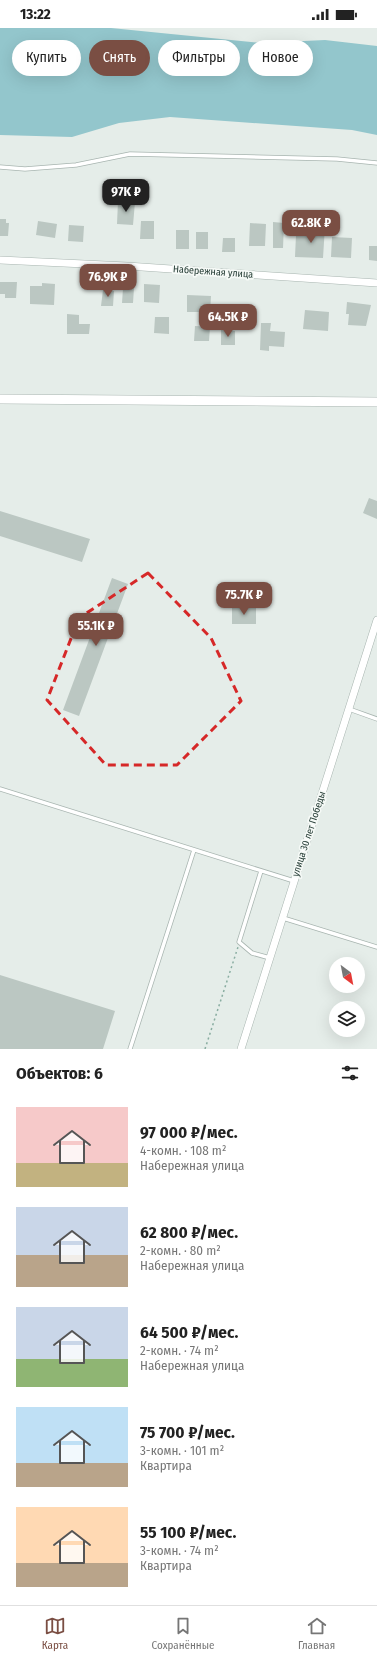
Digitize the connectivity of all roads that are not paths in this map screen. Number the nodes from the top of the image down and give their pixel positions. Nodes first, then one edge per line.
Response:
1 (377, 164) edge
2 (0, 167) edge
3 (0, 260) edge
4 (377, 283) edge
5 (0, 399) edge
6 (377, 402) edge
7 (377, 620) edge
8 (349, 709) junction
9 (377, 719) edge
10 (0, 789) edge
11 (194, 850) junction
12 (262, 871) junction
13 (294, 882) junction
14 (282, 918) junction
15 (377, 947) edge
16 (270, 958) junction
17 (130, 1049) edge
18 (241, 1049) edge

1 - 2 lane
3 - 4 street, Набережная улица
5 - 6 street
7 - 8 street, улица 30 лет Победы
8 - 9 lane
8 - 13 street, улица 30 лет Победы
10 - 11 lane
11 - 12 lane
11 - 17 lane
12 - 13 lane
12 - 16 lane
13 - 14 street, улица 30 лет Победы
14 - 15 lane
14 - 16 street, улица 30 лет Победы
16 - 18 street, улица 30 лет Победы

